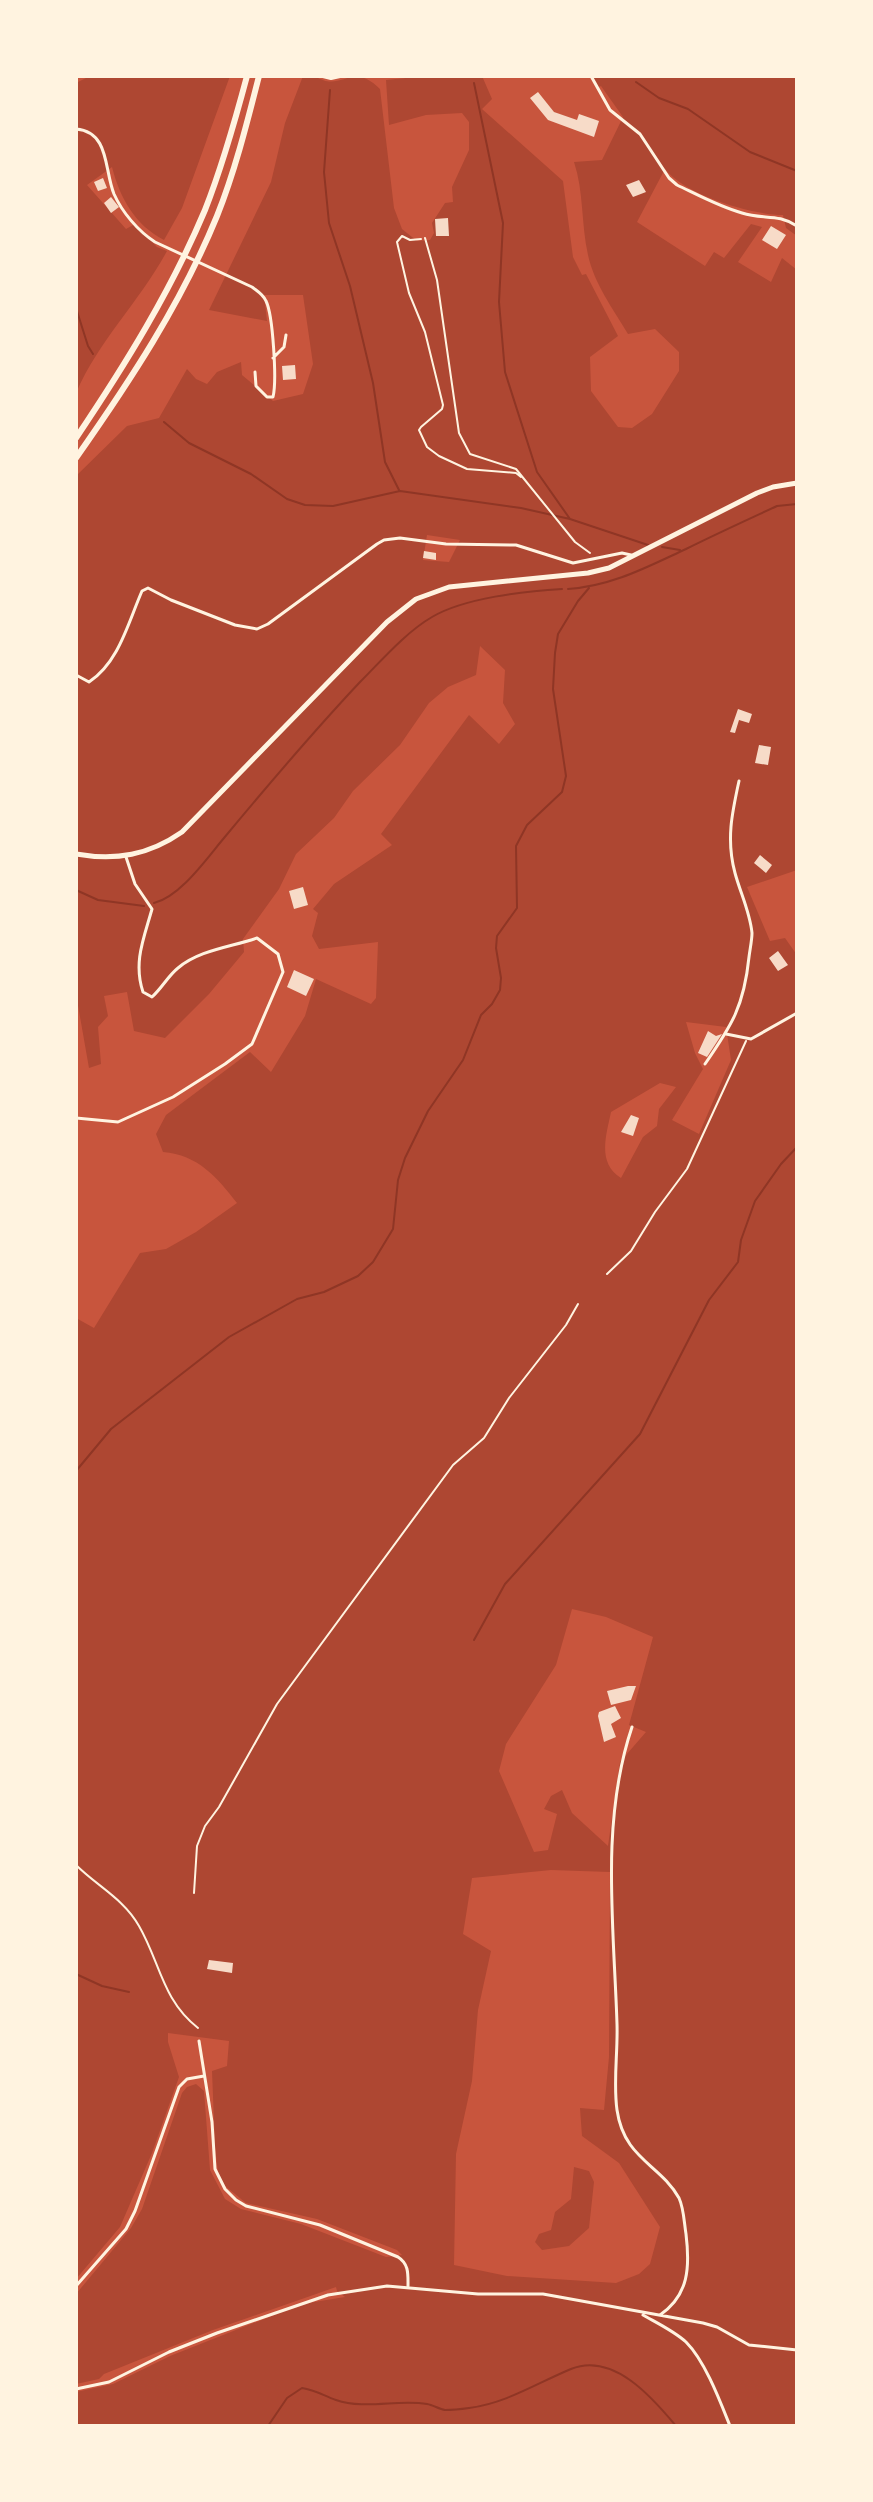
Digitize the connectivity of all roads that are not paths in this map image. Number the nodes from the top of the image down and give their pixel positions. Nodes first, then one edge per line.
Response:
1 (247, 76) edge
2 (259, 76) edge
3 (323, 76) edge
4 (340, 76) edge
5 (520, 76) edge
6 (542, 76) edge
7 (591, 76) edge
8 (76, 129) edge
9 (797, 226) edge
10 (286, 335) dead end
11 (273, 358) junction
12 (255, 372) dead end
13 (76, 438) edge
14 (76, 458) edge
15 (797, 483) edge
16 (635, 556) junction
17 (76, 675) edge
18 (739, 781) dead end
19 (76, 854) edge
20 (126, 857) junction
21 (797, 1013) edge
22 (726, 1034) junction
23 (705, 1064) dead end
24 (76, 1118) edge
25 (632, 1727) dead end
26 (199, 2041) dead end
27 (204, 2076) junction
28 (76, 2286) edge
29 (408, 2286) junction
30 (640, 2313) junction
31 (660, 2315) junction
32 (797, 2350) edge
33 (76, 2389) edge
34 (730, 2426) edge

1 - 13 highway
2 - 14 highway
3 - 4 street
5 - 6 street
7 - 9 street
8 - 11 street
10 - 11 street
11 - 12 street
15 - 16 main road
16 - 17 street
16 - 20 main road
18 - 22 street
19 - 20 main road
20 - 24 street
21 - 22 street
22 - 23 street
25 - 31 street
26 - 27 street
27 - 28 street
27 - 29 street
29 - 30 street
29 - 33 street
30 - 31 street
30 - 34 street
31 - 32 street

